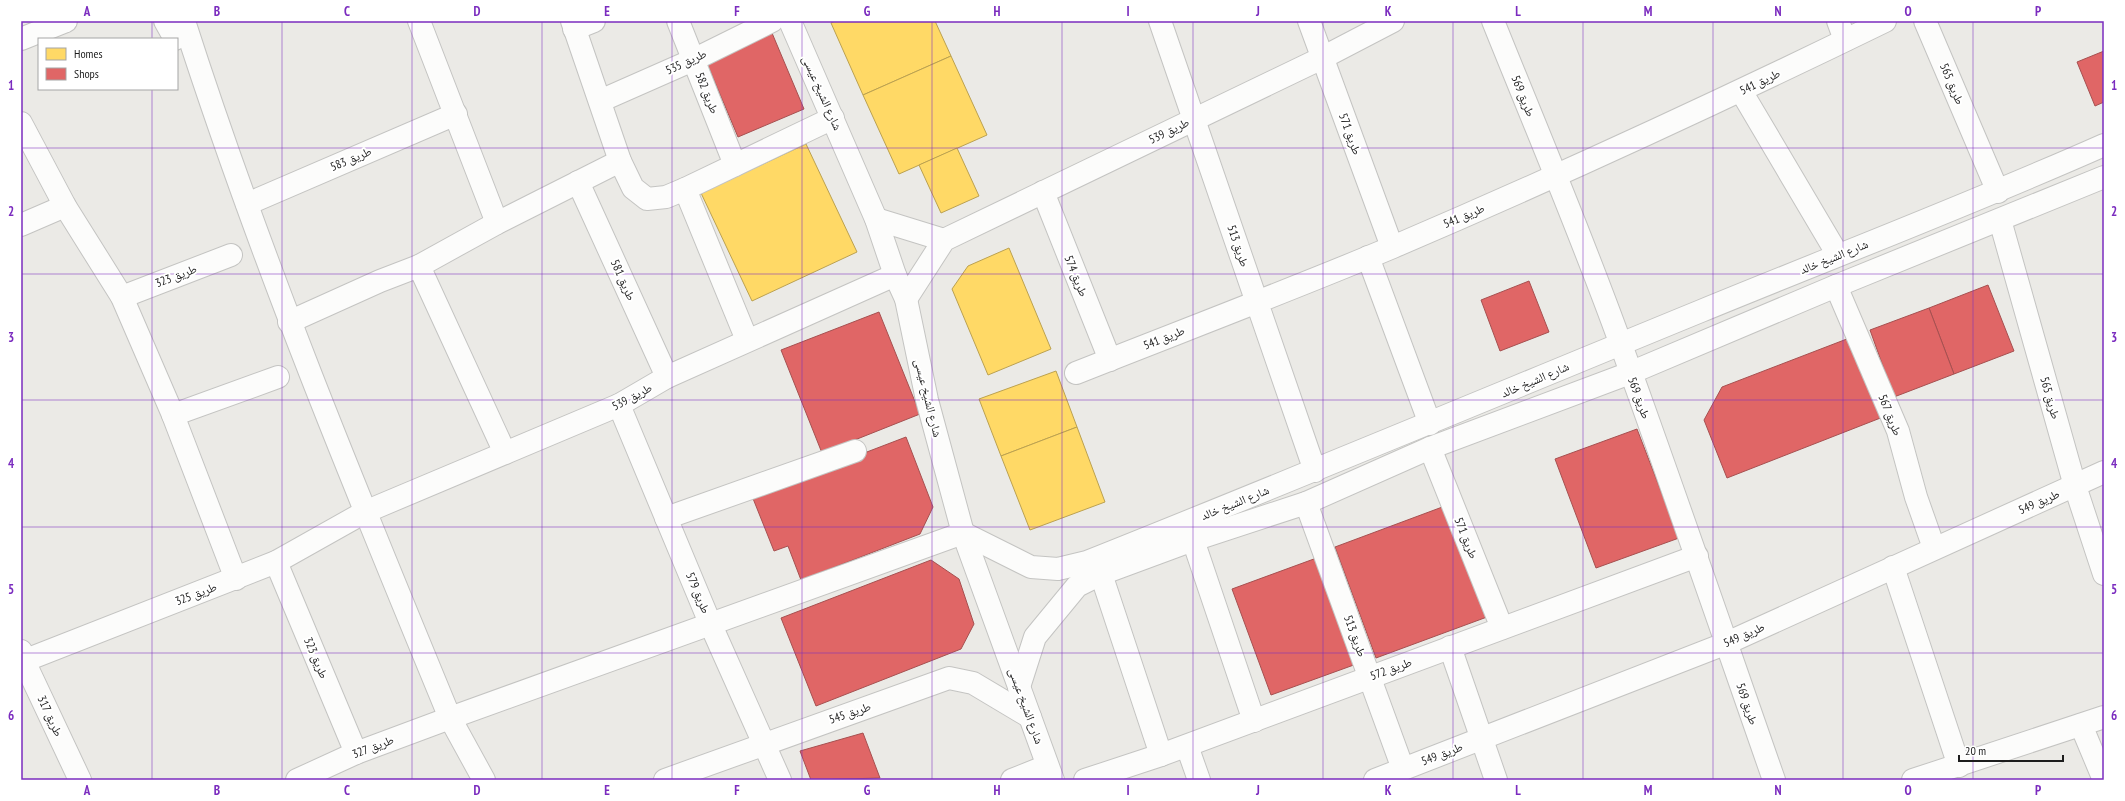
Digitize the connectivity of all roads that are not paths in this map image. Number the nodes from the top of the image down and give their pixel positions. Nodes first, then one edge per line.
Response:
1 (66, 21) edge
2 (165, 21) edge
3 (184, 21) edge
4 (419, 21) edge
5 (678, 21) edge
6 (772, 21) edge
7 (790, 21) edge
8 (1160, 21) edge
9 (1309, 21) edge
10 (1393, 21) edge
11 (1493, 21) edge
12 (1885, 21) edge
13 (1925, 21) edge
14 (580, 24) edge
15 (1841, 31) edge
16 (174, 38) edge
17 (21, 39) edge
18 (178, 45) edge
19 (1322, 58) junction
20 (693, 60) junction
21 (1741, 91) junction
22 (600, 101) junction
23 (211, 104) junction
24 (456, 114) junction
25 (833, 118) junction
26 (1194, 120) junction
27 (21, 123) edge
28 (2104, 145) edge
29 (620, 161) junction
30 (735, 165) junction
31 (1556, 176) junction
32 (2104, 177) edge
33 (578, 182) junction
34 (685, 189) junction
35 (1043, 192) junction
36 (1998, 192) junction
37 (247, 204) junction
38 (65, 206) junction
39 (876, 219) junction
40 (2000, 220) junction
41 (497, 223) junction
42 (21, 225) edge
43 (944, 240) junction
44 (1392, 247) junction
45 (231, 255) dead end
46 (1838, 255) junction
47 (1368, 257) junction
48 (419, 266) junction
49 (895, 275) junction
50 (1836, 286) junction
51 (122, 297) junction
52 (906, 299) junction
53 (1257, 301) junction
54 (289, 322) junction
55 (747, 340) junction
56 (1621, 344) junction
57 (1110, 360) junction
58 (1076, 373) dead end
59 (1630, 373) junction
60 (278, 378) dead end
61 (667, 378) junction
62 (619, 405) junction
63 (173, 415) junction
64 (1430, 424) junction
65 (1430, 448) junction
66 (855, 451) dead end
67 (505, 453) junction
68 (1315, 471) junction
69 (2104, 472) edge
70 (2075, 486) junction
71 (1306, 503) junction
72 (366, 512) junction
73 (666, 518) junction
74 (964, 533) junction
75 (1193, 540) junction
76 (1934, 548) junction
77 (1697, 556) junction
78 (276, 562) junction
79 (1893, 567) junction
80 (1101, 574) junction
81 (2104, 574) edge
82 (236, 579) junction
83 (710, 623) junction
84 (1502, 628) junction
85 (1727, 643) junction
86 (1450, 648) junction
87 (22, 658) edge
88 (1371, 677) junction
89 (1019, 687) junction
90 (1030, 717) junction
91 (2104, 717) edge
92 (450, 718) junction
93 (1254, 721) junction
94 (2081, 725) junction
95 (1482, 739) junction
96 (762, 744) junction
97 (1187, 746) junction
98 (356, 753) junction
99 (1161, 755) junction
100 (1959, 766) junction
101 (1403, 769) junction
102 (1050, 773) edge
103 (80, 780) edge
104 (296, 780) edge
105 (484, 780) edge
106 (665, 780) edge
107 (780, 780) edge
108 (1012, 780) edge
109 (1085, 780) edge
110 (1199, 780) edge
111 (1376, 780) edge
112 (1496, 780) edge
113 (1774, 780) edge
114 (1913, 780) edge
115 (2104, 780) edge

1 - 17 street
2 - 16 street
3 - 23 street
4 - 24 street
5 - 20 street, طريق 582
6 - 20 street, طريق 535
7 - 25 street, شارع الشيخ عيسى
8 - 26 street, طريق 513
9 - 19 street, طريق 571
10 - 19 street, طريق 539
11 - 31 street, طريق 569
12 - 15 street, طريق 541
13 - 36 street, طريق 565
14 - 22 street
15 - 21 street, طريق 541
18 - 23 street
19 - 26 street, طريق 539
19 - 44 street, طريق 571
20 - 22 street, طريق 535
20 - 30 street, طريق 582
21 - 31 street, طريق 541
21 - 46 street
22 - 29 street
23 - 37 street
24 - 37 street, طريق 583
24 - 41 street
25 - 30 street
25 - 39 street, شارع الشيخ عيسى
26 - 35 street, طريق 539
26 - 53 street, طريق 513
27 - 38 street
28 - 36 street, شارع الشيخ خالد
29 - 33 street
29 - 34 street
30 - 34 street
31 - 44 street, طريق 541
31 - 56 street, طريق 569
32 - 40 street, شارع الشيخ خالد
33 - 41 street
33 - 61 street, طريق 581
34 - 55 street
35 - 43 street, طريق 539
35 - 57 street, طريق 574
36 - 46 street, شارع الشيخ خالد
37 - 54 street
38 - 42 street
38 - 51 street
39 - 43 street
39 - 49 street, شارع الشيخ عيسى
40 - 50 street, شارع الشيخ خالد
40 - 70 street, طريق 565
41 - 48 street
43 - 52 street
44 - 47 street, طريق 541
45 - 51 street, طريق 323
46 - 56 street, شارع الشيخ خالد
47 - 53 street, طريق 541
47 - 64 street
48 - 54 street
48 - 67 street
49 - 52 street, شارع الشيخ عيسى
49 - 55 street, طريق 539
50 - 59 street, شارع الشيخ خالد
50 - 76 street, طريق 567
51 - 63 street
52 - 74 street, شارع الشيخ عيسى
53 - 57 street, طريق 541
53 - 68 street, طريق 513
54 - 72 street
55 - 61 street, طريق 539
56 - 59 street, طريق 569
56 - 64 street, شارع الشيخ خالد
57 - 58 street, طريق 541
59 - 65 street, شارع الشيخ خالد
59 - 77 street, طريق 569
60 - 63 street
61 - 62 street, طريق 539
62 - 67 street, طريق 539
62 - 73 street, طريق 579
63 - 82 street
64 - 68 street, شارع الشيخ خالد
65 - 71 street, شارع الشيخ خالد
65 - 84 street, طريق 571
66 - 73 street
67 - 72 street, طريق 539
68 - 74 street, شارع الشيخ خالد
69 - 70 street, طريق 549
70 - 76 street, طريق 549
70 - 81 street, طريق 565
71 - 75 street, شارع الشيخ خالد
71 - 88 street, طريق 513
72 - 78 street, طريق 325
72 - 92 street
73 - 83 street, طريق 579
74 - 83 street, طريق 327
74 - 89 street, شارع الشيخ عيسى
75 - 80 street, شارع الشيخ خالد
75 - 93 street
76 - 79 street, طريق 549
77 - 84 street, طريق 572
77 - 85 street, طريق 569
78 - 82 street, طريق 325
78 - 98 street, طريق 323
79 - 85 street, طريق 549
79 - 100 street
80 - 89 street, شارع الشيخ خالد
80 - 99 street
82 - 87 street, طريق 325
83 - 92 street, طريق 327
83 - 96 street, طريق 579
84 - 86 street, طريق 572
85 - 95 street, طريق 549
85 - 113 street, طريق 569
86 - 88 street, طريق 572
86 - 95 street
87 - 103 street, طريق 317
88 - 93 street, طريق 572
88 - 101 street, طريق 513
89 - 90 street, شارع الشيخ عيسى
90 - 96 street, طريق 545
90 - 102 street, شارع الشيخ عيسى
91 - 94 street
92 - 98 street, طريق 327
92 - 105 street
93 - 97 street, طريق 572
94 - 100 street
94 - 115 street
95 - 101 street, طريق 549
95 - 112 street
96 - 106 street, طريق 545
96 - 107 street, طريق 579
97 - 99 street, طريق 572
97 - 110 street
98 - 104 street, طريق 327
99 - 109 street, طريق 572
100 - 114 street
101 - 111 street, طريق 549
102 - 108 street

